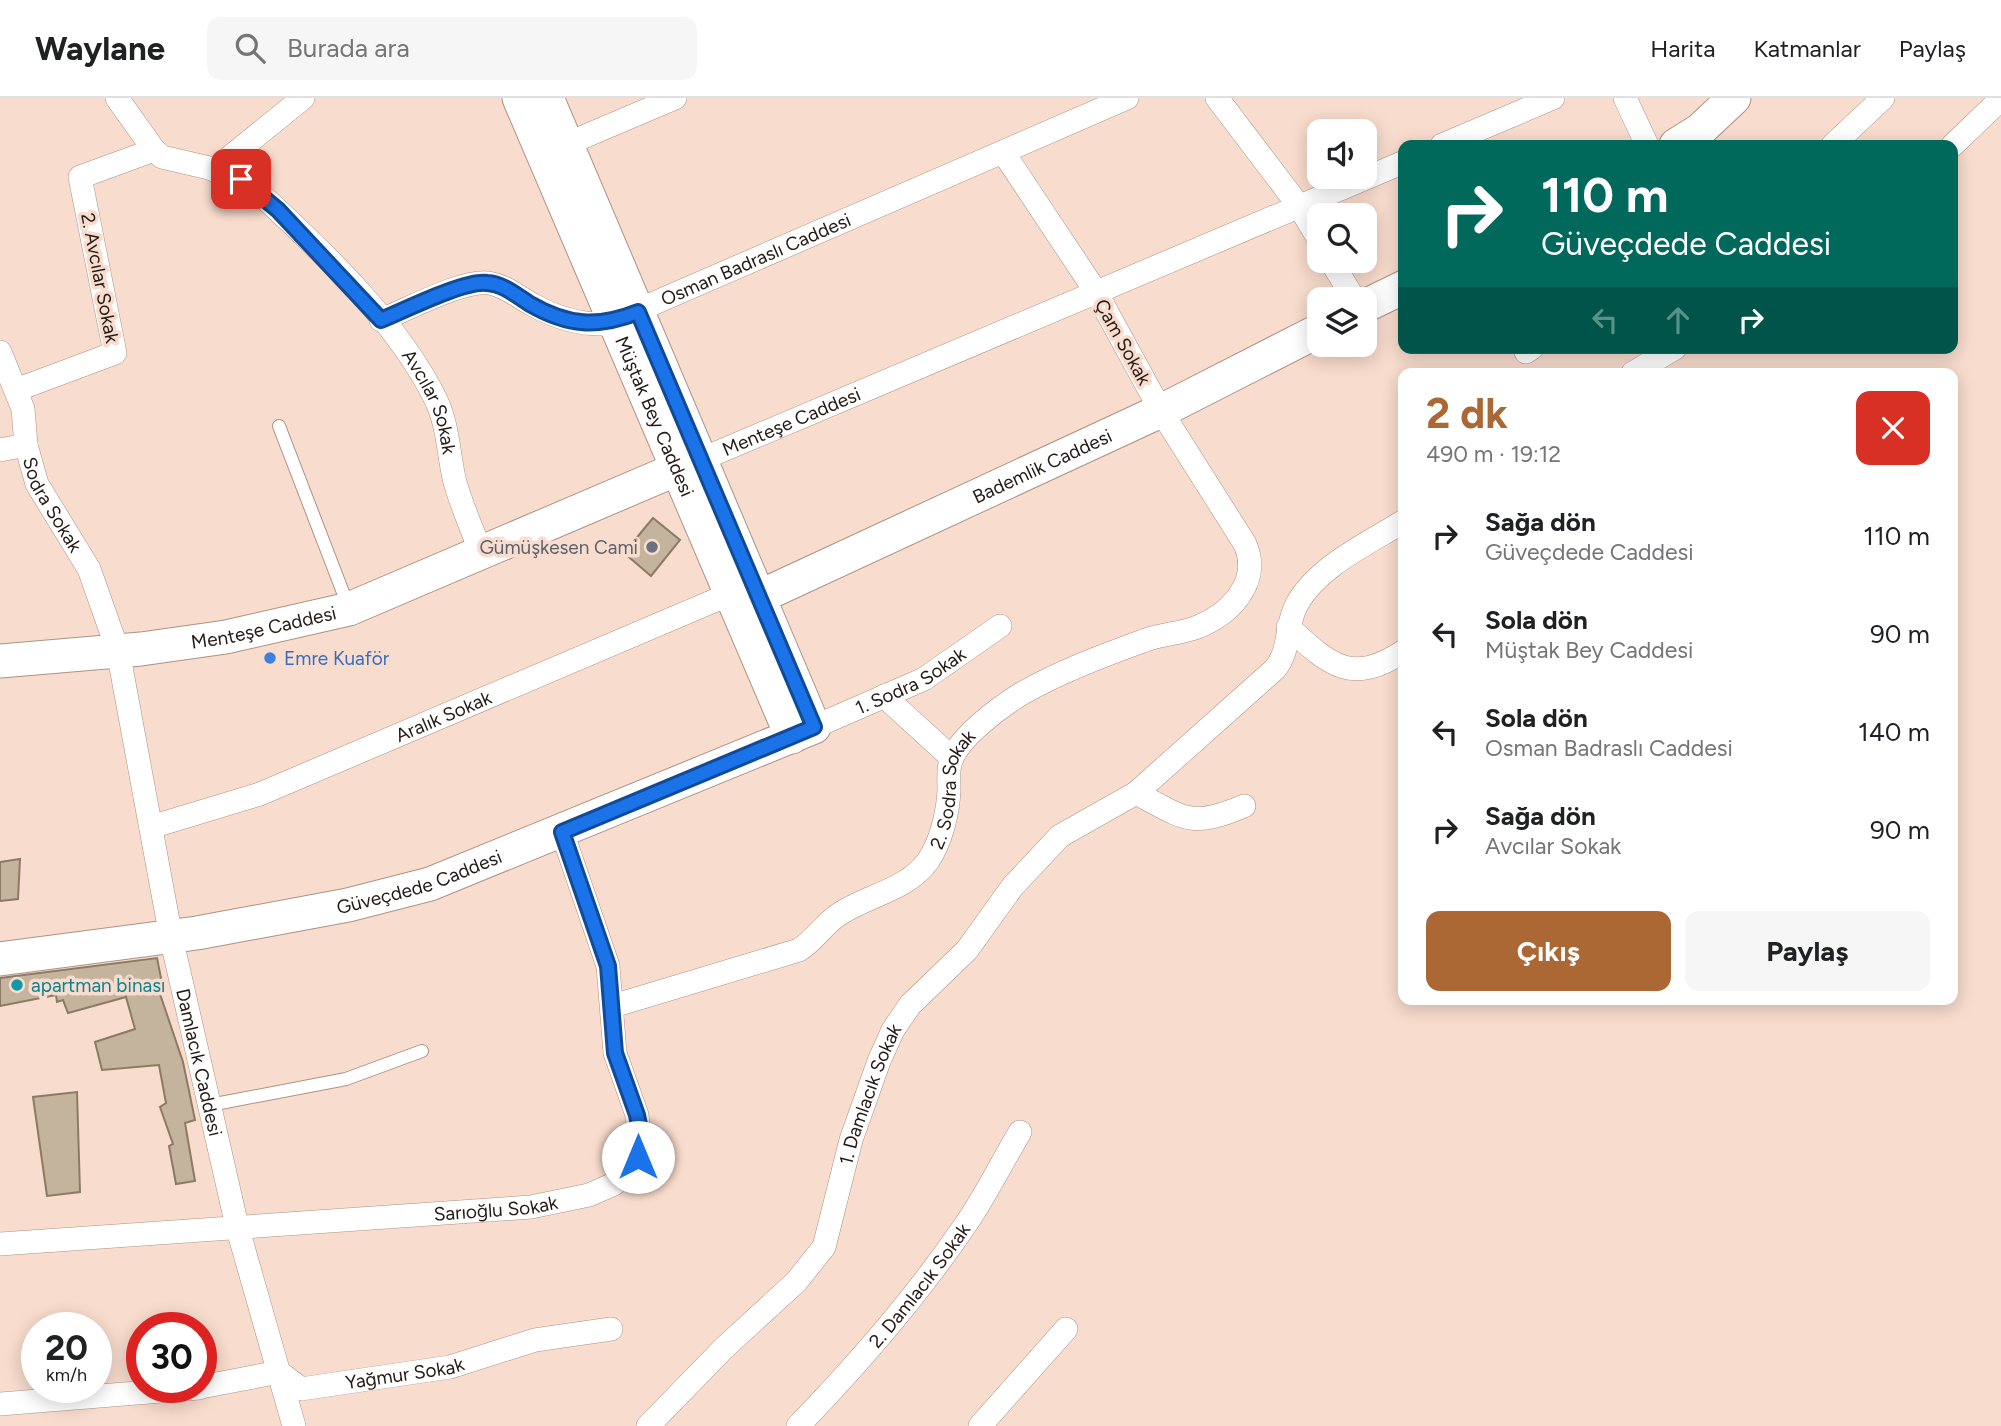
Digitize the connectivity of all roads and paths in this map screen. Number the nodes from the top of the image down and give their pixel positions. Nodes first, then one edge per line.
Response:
1 (117, 98) edge
2 (303, 98) edge
3 (519, 98) edge
4 (547, 98) edge
5 (675, 98) edge
6 (1127, 98) edge
7 (1217, 98) edge
8 (1553, 98) edge
9 (1625, 98) edge
10 (1734, 98) edge
11 (1883, 98) edge
12 (2001, 99) edge
13 (1454, 140) edge
14 (1645, 140) edge
15 (1684, 140) edge
16 (1838, 140) edge
17 (1958, 140) edge
18 (555, 149) junction
19 (153, 150) junction
20 (1003, 152) junction
21 (1398, 165) edge
22 (214, 170) junction
23 (1299, 206) junction
24 (1307, 219) edge
25 (1398, 290) edge
26 (1096, 292) junction
27 (1377, 300) edge
28 (626, 316) junction
29 (381, 320) junction
30 (1307, 337) edge
31 (0, 352) edge
32 (1665, 354) edge
33 (1641, 368) edge
34 (16, 390) junction
35 (1161, 411) junction
36 (279, 426) dead end
37 (26, 445) junction
38 (0, 450) edge
39 (689, 465) junction
40 (1398, 525) edge
41 (1240, 535) joint
42 (481, 553) junction
43 (745, 595) junction
44 (349, 609) junction
45 (1000, 626) dead end
46 (1289, 627) junction
47 (118, 651) junction
48 (1398, 654) edge
49 (0, 661) edge
50 (884, 696) junction
51 (803, 732) junction
52 (952, 758) junction
53 (1136, 793) junction
54 (1244, 807) dead end
55 (151, 827) junction
56 (562, 832) junction
57 (171, 937) junction
58 (0, 960) edge
59 (613, 1006) junction
60 (422, 1051) dead end
61 (210, 1105) junction
62 (1020, 1132) dead end
63 (237, 1226) junction
64 (0, 1244) edge
65 (611, 1329) dead end
66 (1066, 1329) dead end
67 (279, 1372) junction
68 (217, 1385) edge
69 (126, 1394) edge
70 (0, 1404) edge
71 (294, 1426) edge
72 (648, 1426) edge
73 (798, 1426) edge
74 (980, 1426) edge

1 - 19 street
2 - 22 street
3 - 18 street, Müştak Bey Caddesi
4 - 18 street, Müştak Bey Caddesi
5 - 18 street
6 - 20 street, Osman Badraslı Caddesi
7 - 23 street
8 - 13 street
9 - 14 street
10 - 15 street
11 - 16 street
12 - 17 street
18 - 28 street, Müştak Bey Caddesi
19 - 22 street, Avcılar Sokak
19 - 34 street, 2. Avcılar Sokak
20 - 26 street, Çam Sokak
20 - 28 street, Osman Badraslı Caddesi
21 - 23 street, Menteşe Caddesi
22 - 29 street, Avcılar Sokak
23 - 24 street
23 - 26 street, Menteşe Caddesi
25 - 27 street
26 - 35 street, Çam Sokak
26 - 39 street, Menteşe Caddesi
28 - 29 street, Osman Badraslı Caddesi
28 - 39 street, Müştak Bey Caddesi
29 - 42 street, Avcılar Sokak
30 - 35 street, Bademlik Caddesi
31 - 34 street, Sodra Sokak
32 - 33 street
34 - 37 street, Sodra Sokak
35 - 41 street, Çam Sokak
35 - 43 street, Bademlik Caddesi
36 - 44 lane
37 - 38 street
37 - 47 street, Sodra Sokak
39 - 42 street, Menteşe Caddesi
39 - 43 street, Müştak Bey Caddesi
40 - 46 street, 1. Damlacık Sokak
41 - 52 street, 2. Sodra Sokak
42 - 44 street, Menteşe Caddesi
43 - 51 street, Müştak Bey Caddesi
43 - 55 street, Aralık Sokak
44 - 47 street, Menteşe Caddesi
45 - 50 street, 1. Sodra Sokak
46 - 48 street
46 - 53 street, 1. Damlacık Sokak
47 - 49 street, Menteşe Caddesi
47 - 55 street, Damlacık Caddesi
50 - 51 street, 1. Sodra Sokak
50 - 52 street
51 - 56 street, Güveçdede Caddesi
52 - 59 street, 2. Sodra Sokak
53 - 54 street
53 - 72 street, 1. Damlacık Sokak
55 - 57 street, Damlacık Caddesi
56 - 57 street, Güveçdede Caddesi
56 - 59 street, Sarıoğlu Sokak
57 - 58 street, Güveçdede Caddesi
57 - 61 street, Damlacık Caddesi
59 - 63 street, Sarıoğlu Sokak
60 - 61 lane
61 - 63 street, Damlacık Caddesi
62 - 73 street, 2. Damlacık Sokak
63 - 64 street, Sarıoğlu Sokak
63 - 67 street, Damlacık Caddesi
65 - 67 street, Yağmur Sokak
66 - 74 street
67 - 68 street
67 - 71 street, Damlacık Caddesi
69 - 70 street

